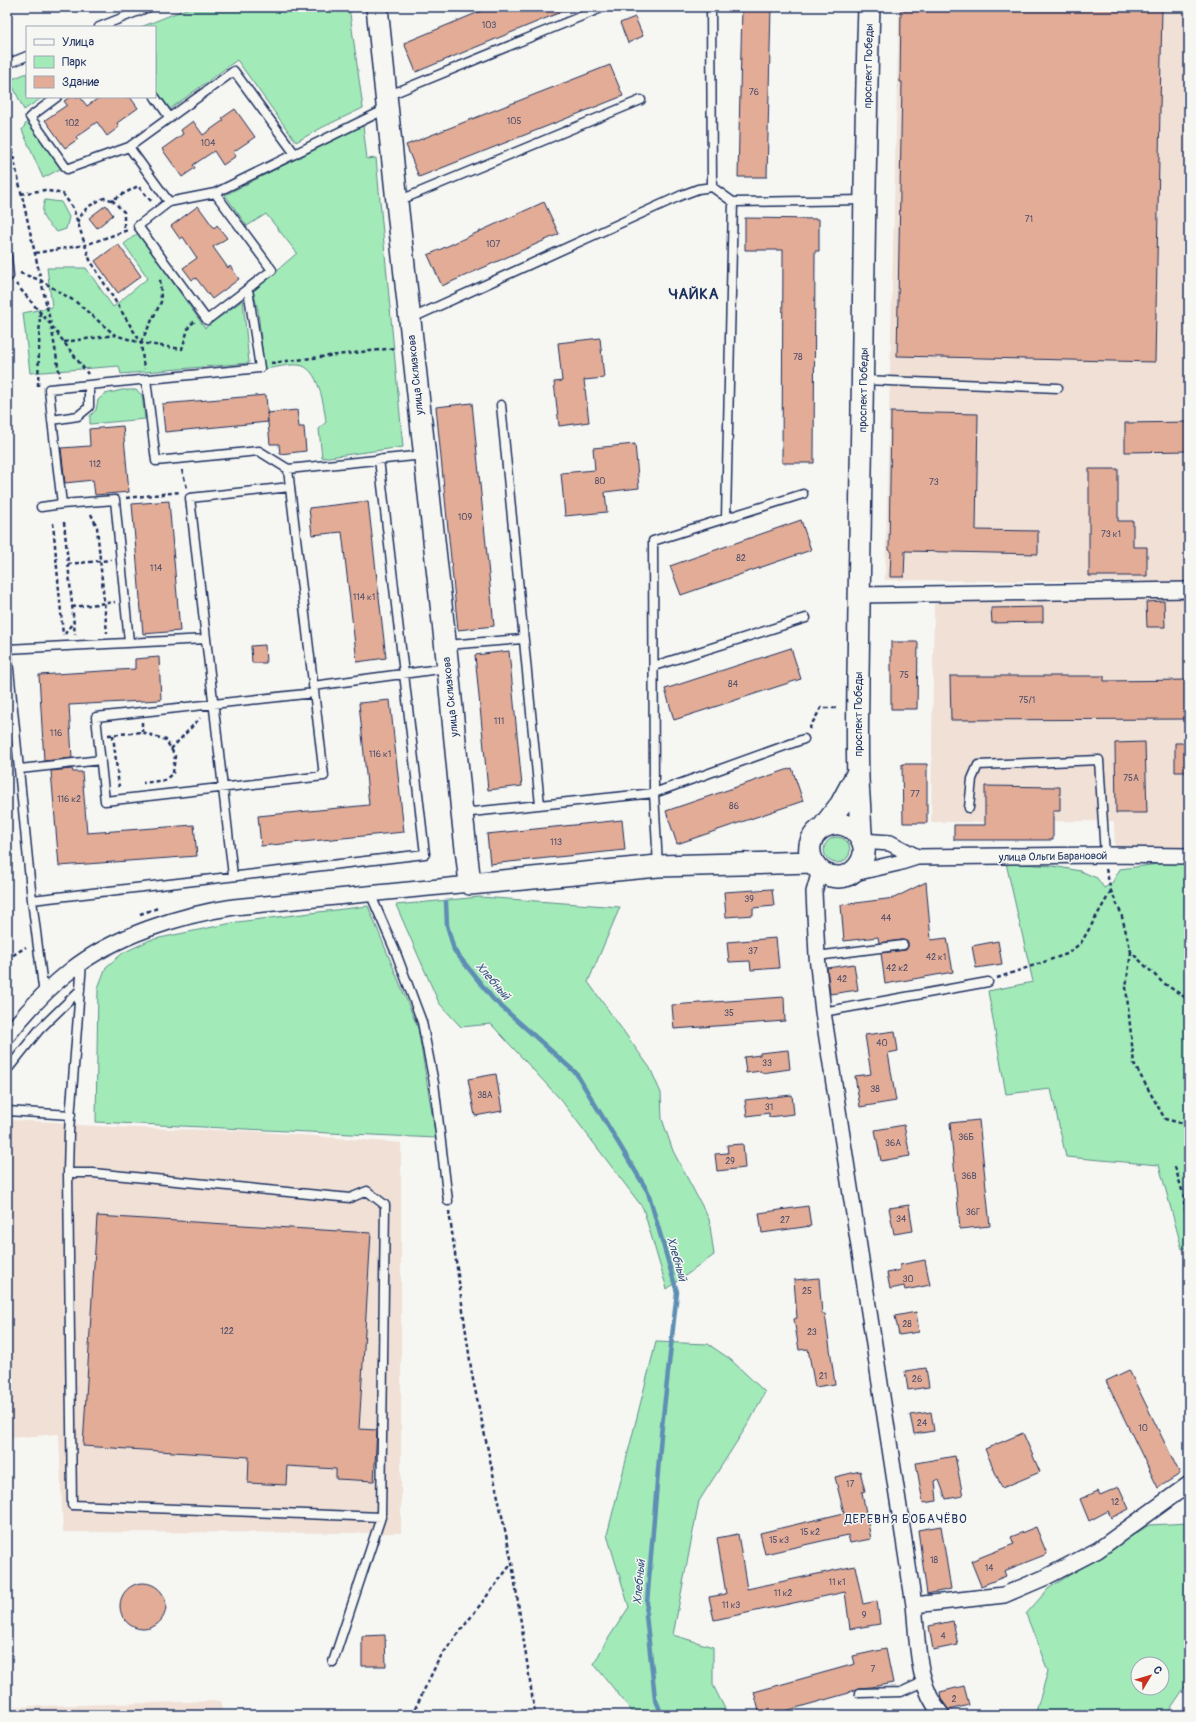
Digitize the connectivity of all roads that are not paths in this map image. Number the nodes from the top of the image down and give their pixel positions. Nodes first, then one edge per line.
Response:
1 (149, 7) edge
2 (377, 7) edge
3 (604, 7) edge
4 (710, 7) edge
5 (869, 7) edge
6 (102, 26) edge
7 (26, 56) edge
8 (7, 64) edge
9 (56, 98) edge
10 (156, 98) edge
11 (641, 100) dead end
12 (386, 103) junction
13 (170, 118) junction
14 (129, 147) junction
15 (295, 154) junction
16 (712, 187) junction
17 (215, 193) junction
18 (866, 200) junction
19 (169, 202) junction
20 (397, 202) junction
21 (733, 202) junction
22 (7, 256) edge
23 (8, 274) edge
24 (248, 289) junction
25 (409, 320) junction
26 (146, 379) junction
27 (863, 380) junction
28 (92, 384) junction
29 (1058, 388) dead end
30 (502, 405) dead end
31 (52, 420) junction
32 (424, 455) junction
33 (379, 459) junction
34 (288, 469) junction
35 (290, 487) junction
36 (803, 494) dead end
37 (62, 504) junction
38 (41, 507) dead end
39 (726, 518) junction
40 (1189, 590) edge
41 (859, 595) junction
42 (806, 618) dead end
43 (206, 639) junction
44 (523, 639) junction
45 (129, 642) junction
46 (445, 646) junction
47 (654, 666) junction
48 (448, 668) junction
49 (404, 674) junction
50 (314, 690) junction
51 (213, 704) junction
52 (804, 739) road end
53 (100, 760) junction
54 (20, 769) junction
55 (858, 774) junction
56 (223, 788) junction
57 (654, 792) junction
58 (540, 805) junction
59 (969, 808) dead end
60 (462, 813) junction
61 (821, 828) junction
62 (862, 840) junction
63 (1105, 855) junction
64 (1189, 856) edge
65 (917, 858) junction
66 (759, 863) junction
67 (658, 866) junction
68 (816, 866) junction
69 (850, 874) junction
70 (233, 876) junction
71 (470, 884) junction
72 (370, 894) junction
73 (32, 900) junction
74 (903, 945) dead end
75 (817, 956) junction
76 (82, 963) junction
77 (988, 982) road end
78 (80, 990) junction
79 (44, 995) junction
80 (823, 1012) junction
81 (7, 1036) edge
82 (7, 1070) edge
83 (7, 1111) edge
84 (71, 1115) junction
85 (68, 1172) junction
86 (448, 1202) road end
87 (1189, 1484) edge
88 (382, 1517) junction
89 (914, 1605) junction
90 (333, 1662) dead end
91 (923, 1682) junction
92 (859, 1693) dead end
93 (942, 1715) edge

1 - 6 lane
2 - 12 street, улица Склизкова
3 - 12 lane
4 - 16 lane
5 - 18 street, проспект Победы
7 - 8 lane
9 - 14 lane
10 - 13 lane
11 - 20 lane
12 - 15 lane
12 - 20 street, улица Склизкова
13 - 14 lane
13 - 15 lane
14 - 19 lane
15 - 17 lane
16 - 21 lane
16 - 25 lane
17 - 19 lane
17 - 24 lane
18 - 21 lane
18 - 27 street, проспект Победы
19 - 24 lane
20 - 25 street, улица Склизкова
21 - 39 lane
22 - 23 lane
24 - 26 lane
25 - 32 street, улица Склизкова
26 - 28 lane
26 - 34 lane
27 - 29 lane
27 - 41 street, проспект Победы
28 - 31 lane
28 - 31 lane
30 - 44 lane
31 - 37 lane
32 - 33 lane
32 - 46 street, улица Склизкова
33 - 34 lane
33 - 49 lane
34 - 35 lane
35 - 43 lane
35 - 50 lane
36 - 39 lane
37 - 38 lane
37 - 45 lane
39 - 47 lane
40 - 41 street
41 - 55 street, проспект Победы
42 - 47 lane
43 - 45 lane
43 - 51 lane
44 - 46 lane
44 - 58 lane
45 - 54 lane
46 - 48 street, улица Склизкова
47 - 57 lane
48 - 49 lane
48 - 60 street, улица Склизкова
49 - 50 lane
49 - 70 lane
50 - 51 lane
50 - 56 lane
51 - 53 lane
51 - 56 lane
52 - 57 lane
53 - 54 lane
53 - 56 lane
54 - 73 lane
55 - 61 street, проспект Победы
55 - 62 street, проспект Победы
56 - 70 lane
57 - 58 lane
57 - 67 lane
58 - 60 lane
59 - 63 lane
60 - 71 street, улица Склизкова
61 - 62 street
61 - 66 street
61 - 68 street, проспект Победы
62 - 65 street, улица Ольги Барановой
62 - 69 street, проспект Победы
63 - 64 street, улица Ольги Барановой
63 - 65 street, улица Ольги Барановой
65 - 69 street, улица Ольги Барановой
66 - 67 street
66 - 68 street
67 - 71 street
68 - 69 street
68 - 75 street
70 - 73 lane
71 - 72 street
72 - 76 street
72 - 86 lane
73 - 79 lane
74 - 75 lane
75 - 80 street
76 - 78 lane
76 - 79 street
77 - 80 lane
78 - 82 lane
78 - 84 lane
79 - 81 street
80 - 89 street
83 - 84 lane
84 - 85 lane
85 - 88 lane
85 - 88 lane
87 - 89 street
88 - 90 lane
89 - 91 street
91 - 92 lane
91 - 93 street

